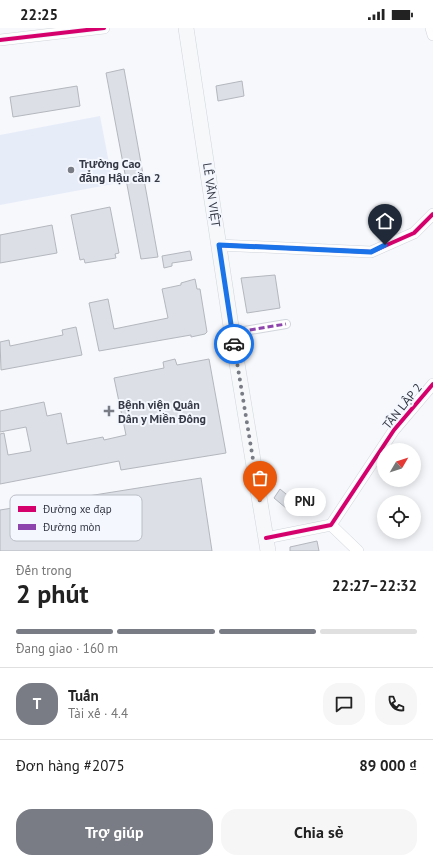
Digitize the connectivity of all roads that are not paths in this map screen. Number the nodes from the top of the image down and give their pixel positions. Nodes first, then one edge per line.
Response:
1 (104, 28) edge
2 (186, 28) edge
3 (431, 28) edge
4 (88, 29) edge
5 (433, 35) edge
6 (0, 40) edge
7 (433, 214) edge
8 (219, 245) junction
9 (286, 324) dead end
10 (232, 332) junction
11 (433, 384) edge
12 (331, 525) junction
13 (267, 544) edge
14 (358, 551) edge

1 - 4 street
2 - 8 main road, LÊ VĂN VIỆT
3 - 5 street
4 - 6 street
7 - 8 street
8 - 10 main road, LÊ VĂN VIỆT
9 - 10 street
10 - 13 main road, LÊ VĂN VIỆT
11 - 12 street, TÂN LẬP 2
12 - 13 street
12 - 14 street

